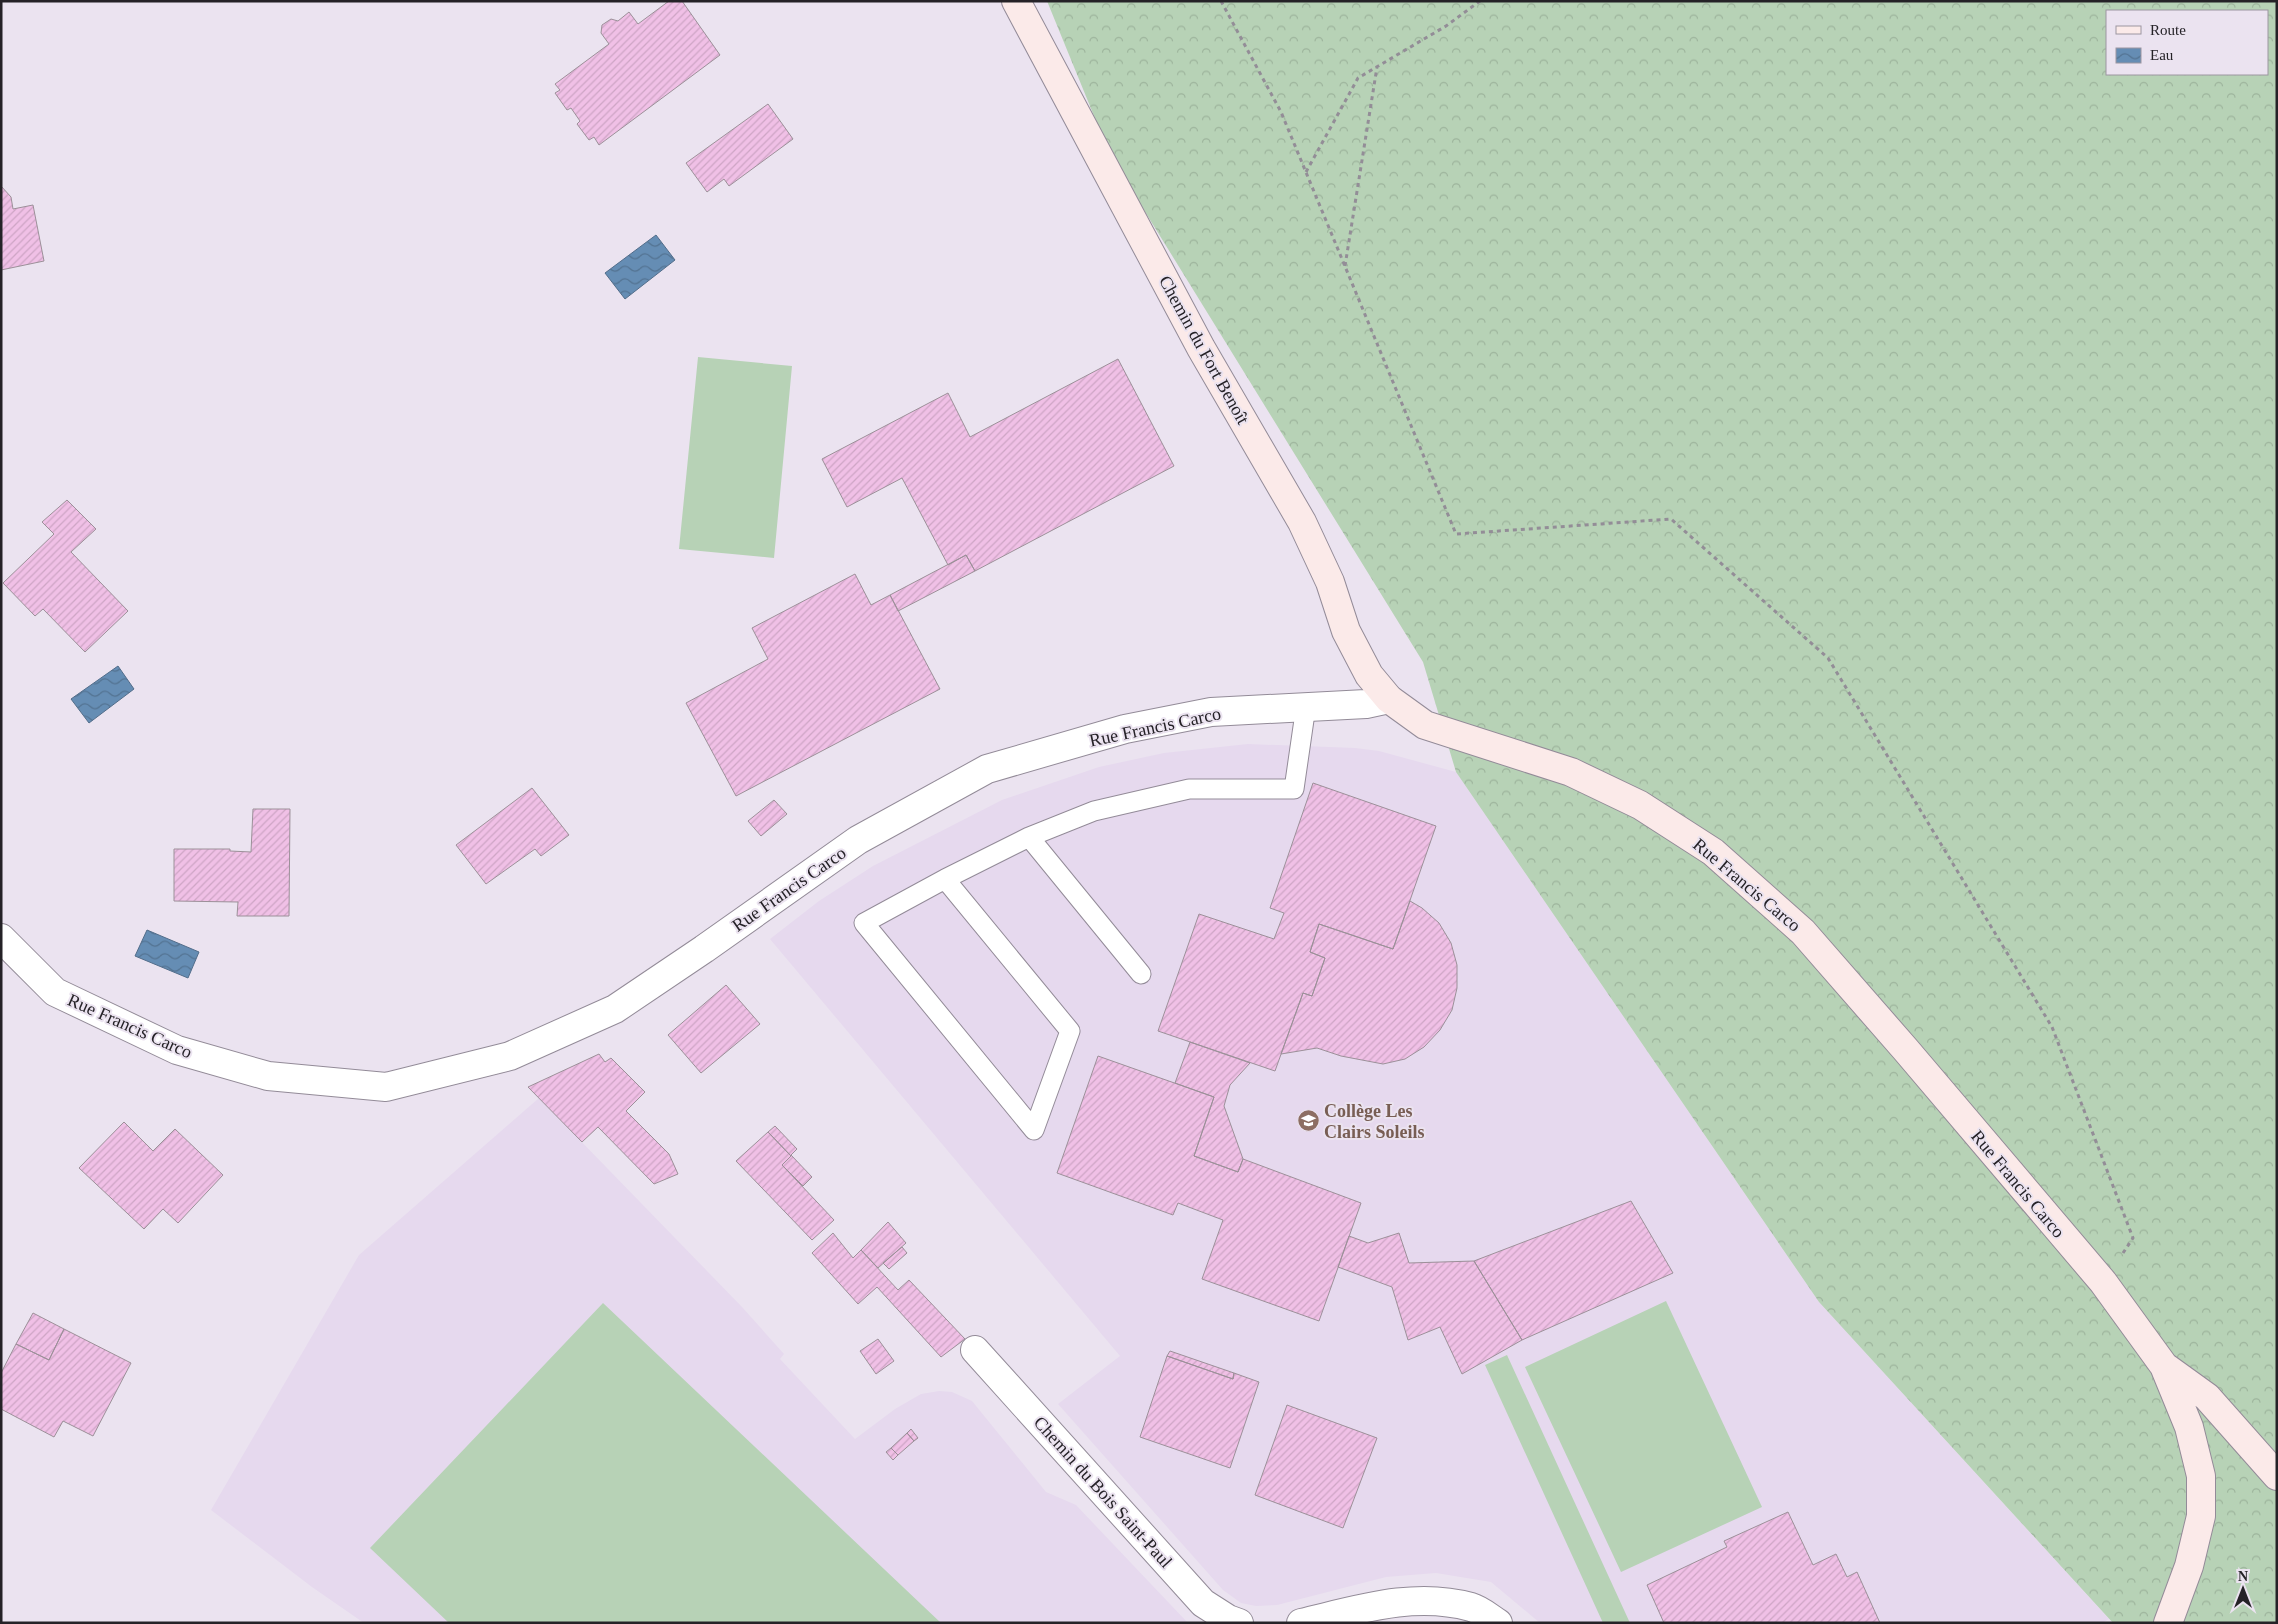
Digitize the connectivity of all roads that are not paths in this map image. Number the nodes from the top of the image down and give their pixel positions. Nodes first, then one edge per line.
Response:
1 (1016, 1) edge
2 (1389, 699) junction
3 (1306, 706) junction
4 (1029, 837) junction
5 (945, 879) junction
6 (1, 938) edge
7 (1141, 974) dead end
8 (975, 1350) dead end
9 (2164, 1366) junction
10 (2277, 1476) edge
11 (1238, 1623) edge
12 (1300, 1623) edge
13 (1498, 1623) edge
14 (2168, 1623) edge

1 - 2 street, Chemin du Fort Benoît
2 - 3 street, Rue Francis Carco
2 - 9 street, Rue Francis Carco
3 - 4 lane
3 - 6 street, Rue Francis Carco
4 - 5 lane
4 - 7 lane
5 - 5 lane
8 - 11 street, Chemin du Bois Saint-Paul
9 - 10 street, Rue Francis Carco
9 - 14 street, Rue Francis Carco
12 - 13 street

